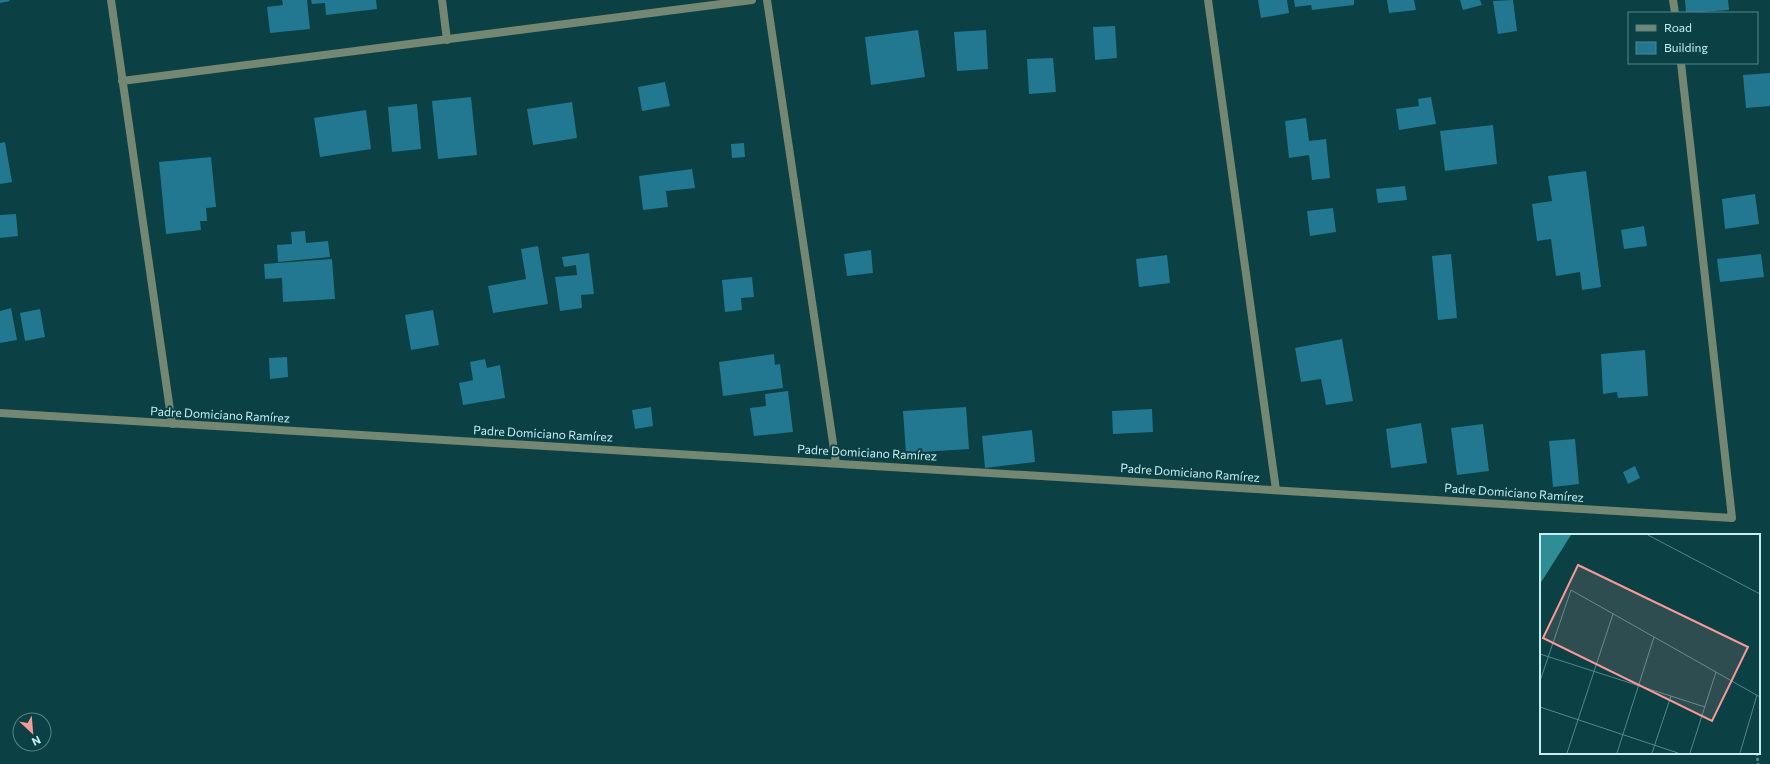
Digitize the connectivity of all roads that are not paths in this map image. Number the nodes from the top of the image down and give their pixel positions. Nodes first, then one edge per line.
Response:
1 (111, 0) edge
2 (442, 0) edge
3 (752, 0) edge
4 (767, 0) edge
5 (1208, 0) edge
6 (1673, 0) edge
7 (1675, 12) edge
8 (447, 40) junction
9 (1681, 64) edge
10 (122, 82) junction
11 (0, 413) edge
12 (172, 424) junction
13 (836, 463) junction
14 (1276, 490) junction

1 - 10 street
2 - 8 street
3 - 8 street
4 - 13 street
5 - 14 street
6 - 7 street
8 - 10 street
9 - 14 street, Padre Domiciano Ramírez
10 - 12 street
11 - 12 street, Padre Domiciano Ramírez
12 - 13 street, Padre Domiciano Ramírez
13 - 14 street, Padre Domiciano Ramírez

